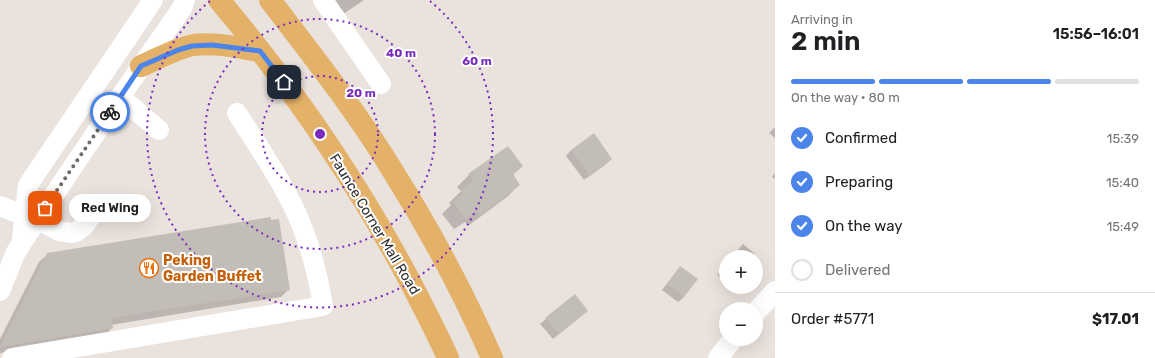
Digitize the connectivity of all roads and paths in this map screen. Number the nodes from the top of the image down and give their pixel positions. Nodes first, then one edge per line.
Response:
1 (152, 0) edge
2 (184, 0) edge
3 (219, 0) edge
4 (270, 0) edge
5 (323, 0) edge
6 (260, 51) junction
7 (141, 66) junction
8 (381, 84) dead end
9 (120, 97) junction
10 (237, 113) dead end
11 (159, 130) dead end
12 (0, 206) edge
13 (94, 212) dead end
14 (31, 218) junction
15 (0, 291) edge
16 (775, 291) edge
17 (763, 304) edge
18 (727, 346) edge
19 (12, 358) edge
20 (448, 358) edge
21 (492, 358) edge
22 (718, 358) edge

1 - 14 street
2 - 7 street
3 - 6 main road, Faunce Corner Mall Road
4 - 21 main road
5 - 8 street
6 - 7 main road
6 - 20 main road, Faunce Corner Mall Road
7 - 9 street
9 - 11 street
9 - 14 street
10 - 19 street
12 - 14 street
13 - 14 street
14 - 15 street
16 - 17 street
18 - 22 street

